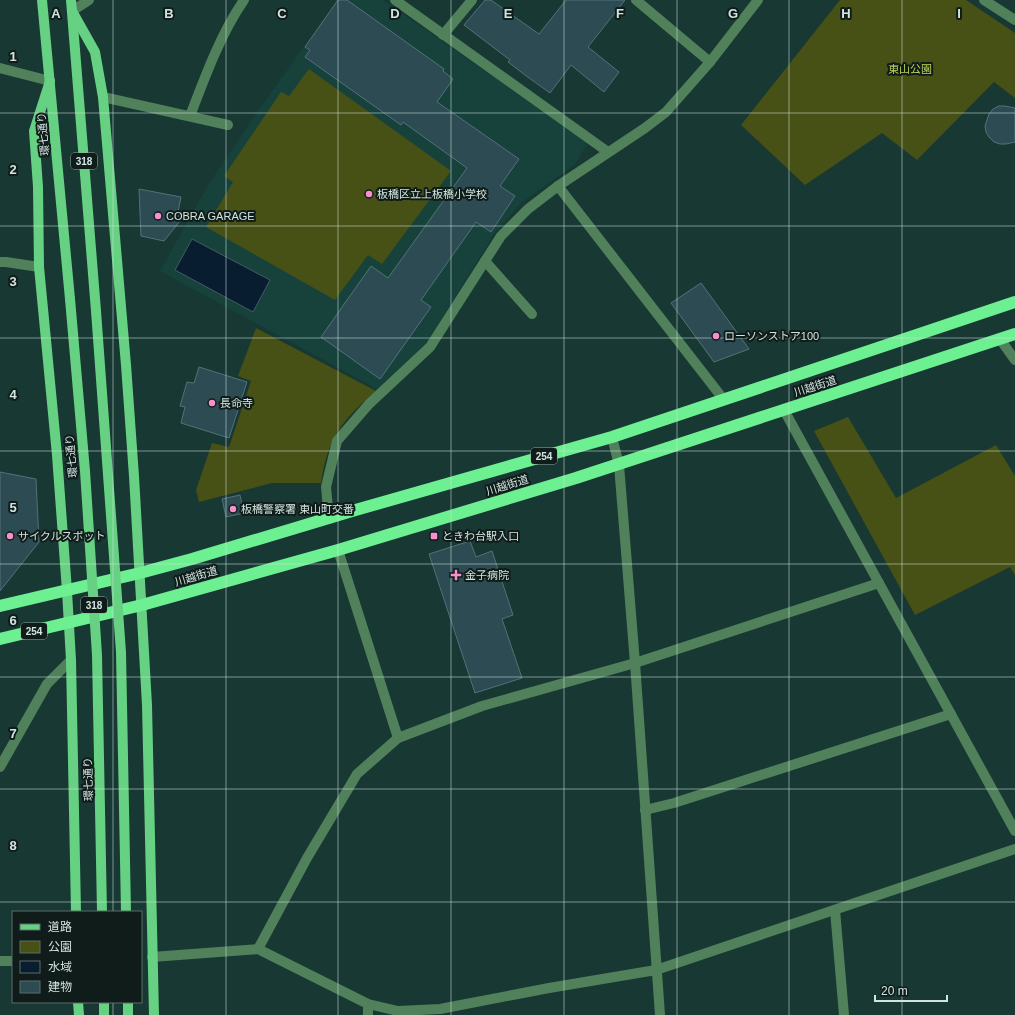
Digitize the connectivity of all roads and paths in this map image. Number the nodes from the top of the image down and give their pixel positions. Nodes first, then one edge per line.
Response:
1 (42, 0) edge
2 (71, 0) edge
3 (89, 0) edge
4 (244, 0) edge
5 (395, 0) edge
6 (472, 0) edge
7 (636, 0) edge
8 (758, 0) edge
9 (984, 0) edge
10 (72, 11) junction
11 (1015, 20) edge
12 (443, 34) junction
13 (710, 62) junction
14 (0, 68) edge
15 (50, 81) junction
16 (103, 97) junction
17 (190, 116) junction
18 (228, 125) dead end
19 (608, 152) junction
20 (558, 186) junction
21 (485, 261) junction
22 (0, 262) edge
23 (39, 267) junction
24 (1015, 302) edge
25 (532, 314) dead end
26 (1015, 334) edge
27 (1000, 339) junction
28 (1015, 360) edge
29 (724, 400) junction
30 (784, 410) junction
31 (612, 437) junction
32 (619, 465) junction
33 (329, 519) junction
34 (338, 550) junction
35 (140, 573) junction
36 (879, 583) junction
37 (67, 591) junction
38 (142, 605) junction
39 (0, 606) edge
40 (69, 623) junction
41 (0, 639) edge
42 (71, 660) junction
43 (635, 663) junction
44 (951, 714) junction
45 (398, 738) junction
46 (0, 767) edge
47 (645, 810) junction
48 (1015, 831) edge
49 (1015, 849) edge
50 (835, 910) junction
51 (76, 911) edge
52 (102, 911) edge
53 (126, 911) edge
54 (258, 949) junction
55 (152, 957) junction
56 (0, 961) edge
57 (12, 961) edge
58 (656, 970) junction
59 (78, 1003) edge
60 (104, 1003) edge
61 (128, 1003) edge
62 (368, 1004) junction
63 (79, 1015) edge
64 (104, 1015) edge
65 (128, 1015) edge
66 (154, 1015) edge
67 (368, 1015) edge
68 (660, 1015) edge
69 (844, 1015) edge

1 - 15 main road, 環七通り / 318
2 - 10 main road, 318
3 - 10 street
4 - 17 street
5 - 12 street
6 - 12 street
7 - 13 street
8 - 13 street
9 - 11 street
10 - 16 main road
10 - 53 main road, 318, bridge
12 - 19 street
13 - 19 street
14 - 15 street
15 - 23 main road
15 - 52 main road, 環七通り / 318, bridge
16 - 17 street
16 - 35 main road
17 - 18 street
19 - 20 street
20 - 21 street
20 - 29 street
21 - 25 street
21 - 33 street
22 - 23 street
23 - 37 main road
24 - 29 highway, 川越街道 / 254
26 - 27 highway, 川越街道 / 254
27 - 28 street
27 - 30 highway, 川越街道 / 254
29 - 31 highway, 川越街道 / 254
30 - 32 highway, 川越街道 / 254
30 - 36 street
31 - 32 street
31 - 33 highway, 川越街道 / 254
32 - 34 highway, 川越街道 / 254
32 - 43 street
33 - 35 highway, 川越街道 / 254
34 - 38 highway, 川越街道 / 254
34 - 45 street
35 - 37 highway, 川越街道 / 254
35 - 38 main road
36 - 43 street
36 - 44 street
37 - 39 highway, 川越街道 / 254
37 - 40 main road
38 - 40 highway, 川越街道 / 254
38 - 55 main road
40 - 41 highway, 川越街道 / 254
40 - 42 main road
42 - 46 street
42 - 51 main road
43 - 45 street
43 - 47 street
44 - 47 street
44 - 48 street
45 - 54 street
47 - 58 street
49 - 50 street
50 - 58 street
50 - 69 street
54 - 55 street
54 - 62 street
55 - 66 main road
56 - 57 street
58 - 62 street
58 - 68 street
59 - 63 main road
60 - 64 main road
61 - 65 main road
62 - 67 street

